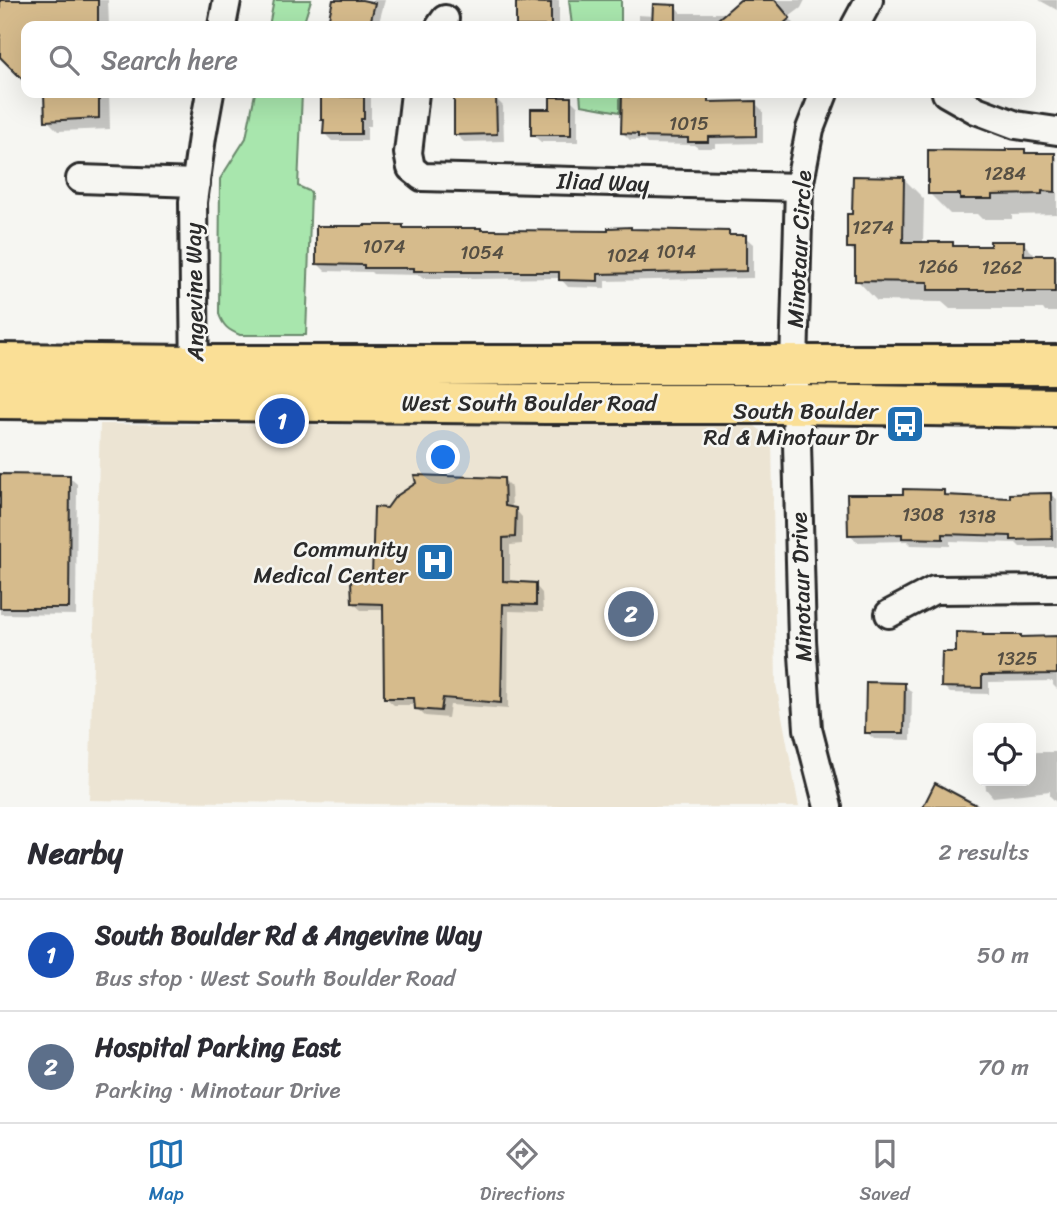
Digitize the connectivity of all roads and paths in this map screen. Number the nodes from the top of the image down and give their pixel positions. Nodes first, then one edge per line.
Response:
1 (227, 0) edge
2 (869, 0) edge
3 (223, 21) edge
4 (858, 21) edge
5 (209, 98) edge
6 (414, 98) edge
7 (822, 98) edge
8 (955, 98) edge
9 (1057, 131) edge
10 (80, 179) dead end
11 (196, 183) junction
12 (799, 187) junction
13 (0, 363) edge
14 (794, 365) junction
15 (1057, 365) edge
16 (195, 383) junction
17 (0, 399) edge
18 (796, 404) junction
19 (1057, 408) edge
20 (1057, 589) edge
21 (889, 614) dead end
22 (828, 807) edge

1 - 3 street
2 - 4 street
5 - 11 street
6 - 12 street, Iliad Way
7 - 12 street, Minotaur Circle
8 - 9 street
10 - 11 street
11 - 16 street, Angevine Way
12 - 14 street, Minotaur Circle
13 - 16 main road, West South Boulder Road
14 - 15 main road, West South Boulder Road
14 - 16 main road, West South Boulder Road
14 - 18 street, Minotaur Drive
16 - 17 main road, West South Boulder Road
16 - 18 main road, West South Boulder Road
18 - 19 main road, West South Boulder Road
18 - 22 street, Minotaur Drive
20 - 21 street

